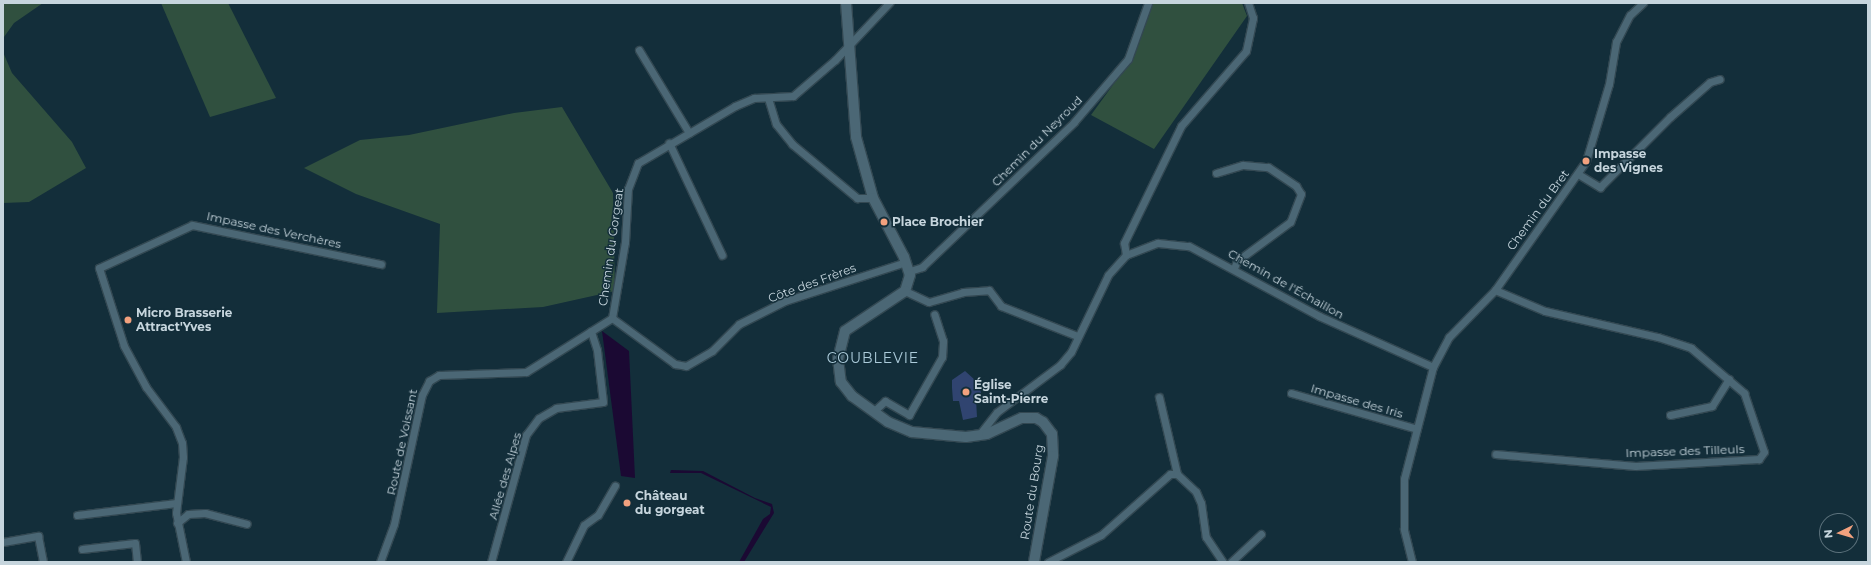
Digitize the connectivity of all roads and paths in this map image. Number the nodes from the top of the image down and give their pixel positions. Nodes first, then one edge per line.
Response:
1 (846, 3) edge
2 (889, 3) edge
3 (1148, 3) edge
4 (1248, 3) edge
5 (1642, 3) edge
6 (849, 46) junction
7 (639, 50) dead end
8 (1720, 79) dead end
9 (768, 98) junction
10 (689, 133) junction
11 (669, 143) junction
12 (1216, 172) dead end
13 (1578, 174) junction
14 (873, 198) junction
15 (722, 255) dead end
16 (1126, 255) junction
17 (381, 264) dead end
18 (1234, 268) junction
19 (909, 270) junction
20 (1495, 290) junction
21 (905, 291) junction
22 (934, 314) dead end
23 (612, 318) junction
24 (591, 331) junction
25 (1077, 336) junction
26 (1433, 367) junction
27 (1729, 379) junction
28 (1291, 393) dead end
29 (1159, 397) dead end
30 (874, 412) junction
31 (1670, 415) dead end
32 (1417, 429) junction
33 (979, 435) junction
34 (1496, 454) dead end
35 (1177, 474) junction
36 (615, 486) dead end
37 (176, 503) junction
38 (77, 515) dead end
39 (177, 523) junction
40 (247, 524) dead end
41 (1260, 534) dead end
42 (3, 542) edge
43 (82, 550) dead end
44 (43, 562) edge
45 (137, 562) edge
46 (186, 562) edge
47 (380, 562) edge
48 (492, 562) edge
49 (566, 562) edge
50 (1034, 562) edge
51 (1048, 562) edge
52 (1223, 562) edge
53 (1231, 562) edge
54 (1412, 562) edge

1 - 6 main road
2 - 6 street, Chemin du Gorgeat
3 - 19 street, Chemin du Neyroud
4 - 16 street
5 - 13 street, Chemin du Bret
6 - 9 street, Chemin du Gorgeat
6 - 14 main road
7 - 10 street
8 - 13 street
9 - 10 street, Chemin du Gorgeat
9 - 14 street
10 - 11 street, Chemin du Gorgeat
11 - 15 street
11 - 23 street, Chemin du Gorgeat
12 - 18 street
13 - 20 street, Chemin du Bret
14 - 19 main road
16 - 18 street, Chemin de l'Échaillon
16 - 25 street
17 - 37 street, Impasse des Verchères
18 - 26 street, Chemin de l'Échaillon
19 - 21 main road
19 - 23 street, Côte des Frères
20 - 26 street, Chemin du Bret
20 - 27 street, Impasse des Tilleuls
21 - 25 street
21 - 30 main road, Route du Bourg
22 - 30 street
23 - 24 street, Route de Voissant
24 - 47 street, Route de Voissant
24 - 48 street, Allée des Alpes
25 - 33 street
26 - 32 street, Chemin du Bret
27 - 31 street
27 - 34 street, Impasse des Tilleuls
28 - 32 street, Impasse des Iris
29 - 35 street
30 - 33 main road, Route du Bourg
32 - 54 street, Chemin du Bret
33 - 50 main road, Route du Bourg
35 - 51 street
35 - 52 street
36 - 49 street
37 - 38 street
37 - 39 street
39 - 40 street
39 - 46 street
41 - 53 street
42 - 44 street
43 - 45 street

